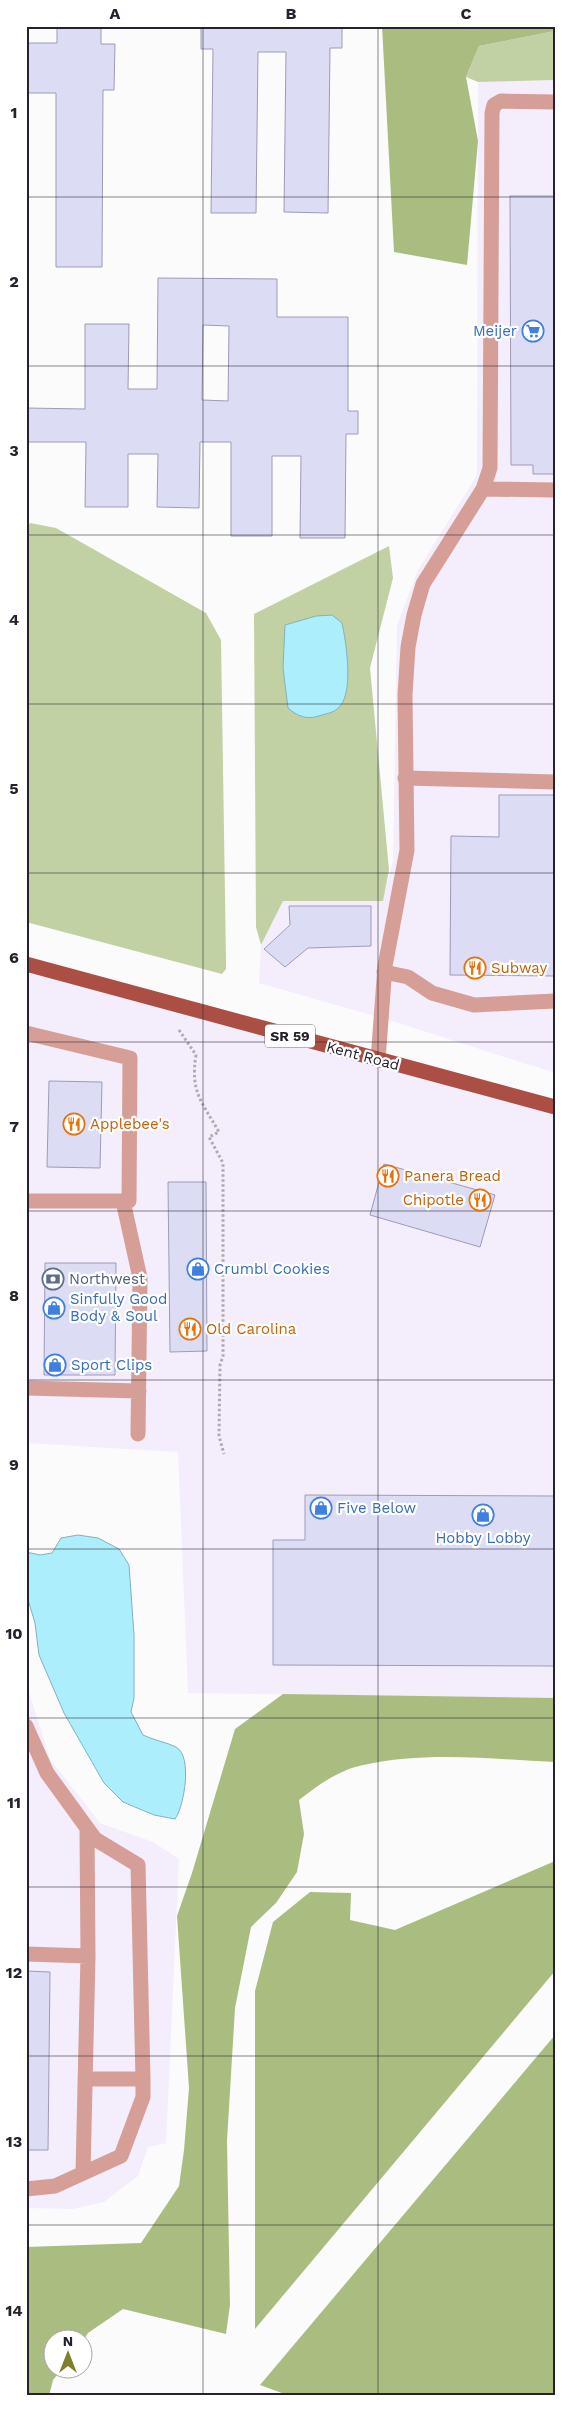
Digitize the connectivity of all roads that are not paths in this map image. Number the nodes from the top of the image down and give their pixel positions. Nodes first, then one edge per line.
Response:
1 (555, 102) edge
2 (484, 489) junction
3 (555, 490) edge
4 (405, 778) junction
5 (555, 782) edge
6 (26, 964) edge
7 (384, 972) junction
8 (555, 1001) edge
9 (26, 1033) edge
10 (378, 1060) junction
11 (555, 1107) edge
12 (26, 1201) edge
13 (123, 1201) junction
14 (26, 1388) edge
15 (139, 1391) junction
16 (138, 1434) dead end
17 (26, 1726) edge
18 (87, 1829) junction
19 (26, 1954) edge
20 (88, 1956) junction
21 (85, 2079) junction
22 (143, 2079) junction
23 (83, 2173) junction
24 (26, 2189) edge

1 - 2 lane
2 - 3 lane
2 - 4 lane
4 - 5 lane
4 - 7 lane
6 - 10 main road, Kent Road / SR 59
7 - 8 lane
7 - 10 lane
9 - 13 lane
10 - 11 main road, Kent Road / SR 59
12 - 13 lane
13 - 15 lane
14 - 15 lane
15 - 16 lane
17 - 18 lane
18 - 20 lane
18 - 22 lane
19 - 20 lane
20 - 21 lane
21 - 22 lane
21 - 23 lane
22 - 23 lane
23 - 24 lane

